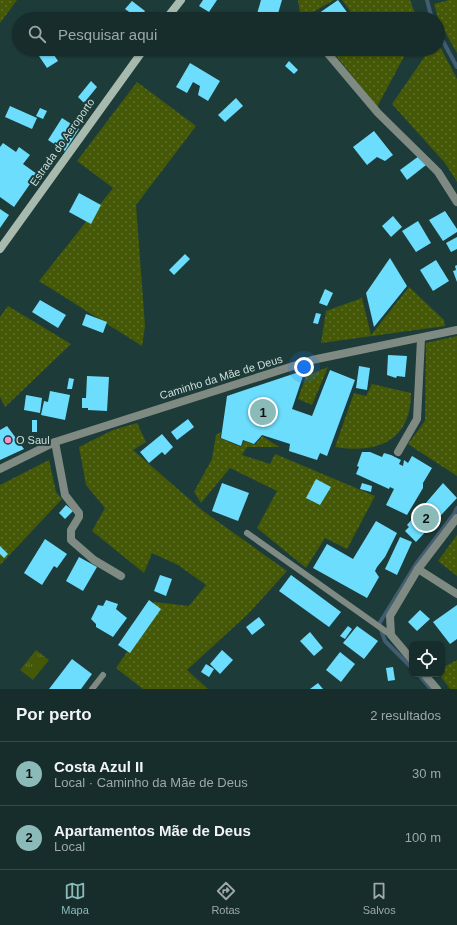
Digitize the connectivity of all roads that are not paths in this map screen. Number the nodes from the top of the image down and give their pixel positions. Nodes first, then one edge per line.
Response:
1 (181, 0) edge
2 (172, 12) edge
3 (139, 56) edge
4 (330, 56) edge
5 (457, 202) edge
6 (0, 249) edge
7 (457, 330) edge
8 (421, 339) junction
9 (55, 442) junction
10 (398, 452) dead end
11 (0, 470) edge
12 (457, 518) edge
13 (247, 533) dead end
14 (418, 569) junction
15 (121, 576) dead end
16 (457, 594) edge
17 (391, 635) junction
18 (409, 656) edge
19 (103, 675) dead end
20 (427, 677) edge
21 (92, 689) edge
22 (437, 689) edge

1 - 2 main road
3 - 6 main road, Estrada do Aeroporto
4 - 5 street
7 - 8 street, Caminho da Mãe de Deus
8 - 9 street, Caminho da Mãe de Deus
8 - 10 street
9 - 11 street, Caminho da Mãe de Deus
9 - 15 street
12 - 14 street
13 - 17 lane
14 - 16 street
14 - 17 street
17 - 18 street
19 - 21 lane
20 - 22 street

